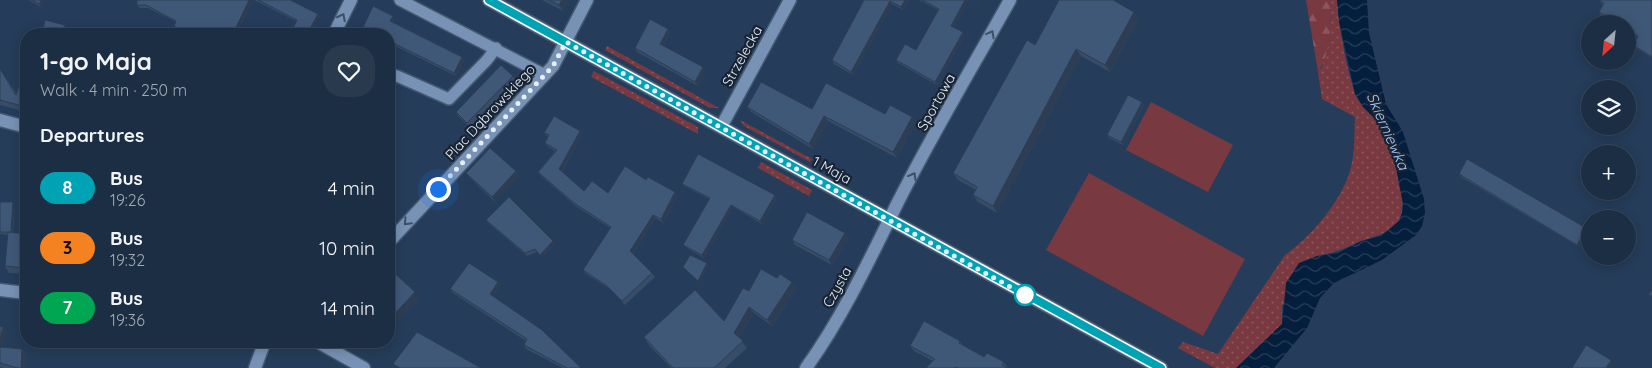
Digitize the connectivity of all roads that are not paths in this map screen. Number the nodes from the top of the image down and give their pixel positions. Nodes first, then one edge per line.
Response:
1 (351, 0) edge
2 (400, 0) edge
3 (489, 0) edge
4 (587, 0) edge
5 (790, 0) edge
6 (1010, 0) edge
7 (337, 28) edge
8 (566, 42) junction
9 (496, 48) junction
10 (545, 75) junction
11 (395, 76) edge
12 (0, 120) edge
13 (20, 125) edge
14 (721, 127) junction
15 (891, 220) junction
16 (395, 236) edge
17 (0, 290) edge
18 (20, 292) edge
19 (262, 348) edge
20 (328, 348) edge
21 (255, 368) edge
22 (364, 368) edge
23 (806, 368) edge
24 (1161, 368) edge

7 -> 1 street
2 - 9 lane
3 - 8 main road, 1 Maja
4 - 8 street, Plac Dąbrowskiego
5 - 14 street, Strzelecka
15 -> 6 street, Sportowa
8 - 10 street, Plac Dąbrowskiego
8 - 14 main road, 1 Maja
9 - 10 lane
9 - 11 lane
10 -> 16 street, Plac Dąbrowskiego
12 - 13 street
14 - 15 main road, 1 Maja
15 - 23 street, Czysta
15 - 24 main road, 1 Maja
17 - 18 street
19 - 21 street
20 - 22 street

